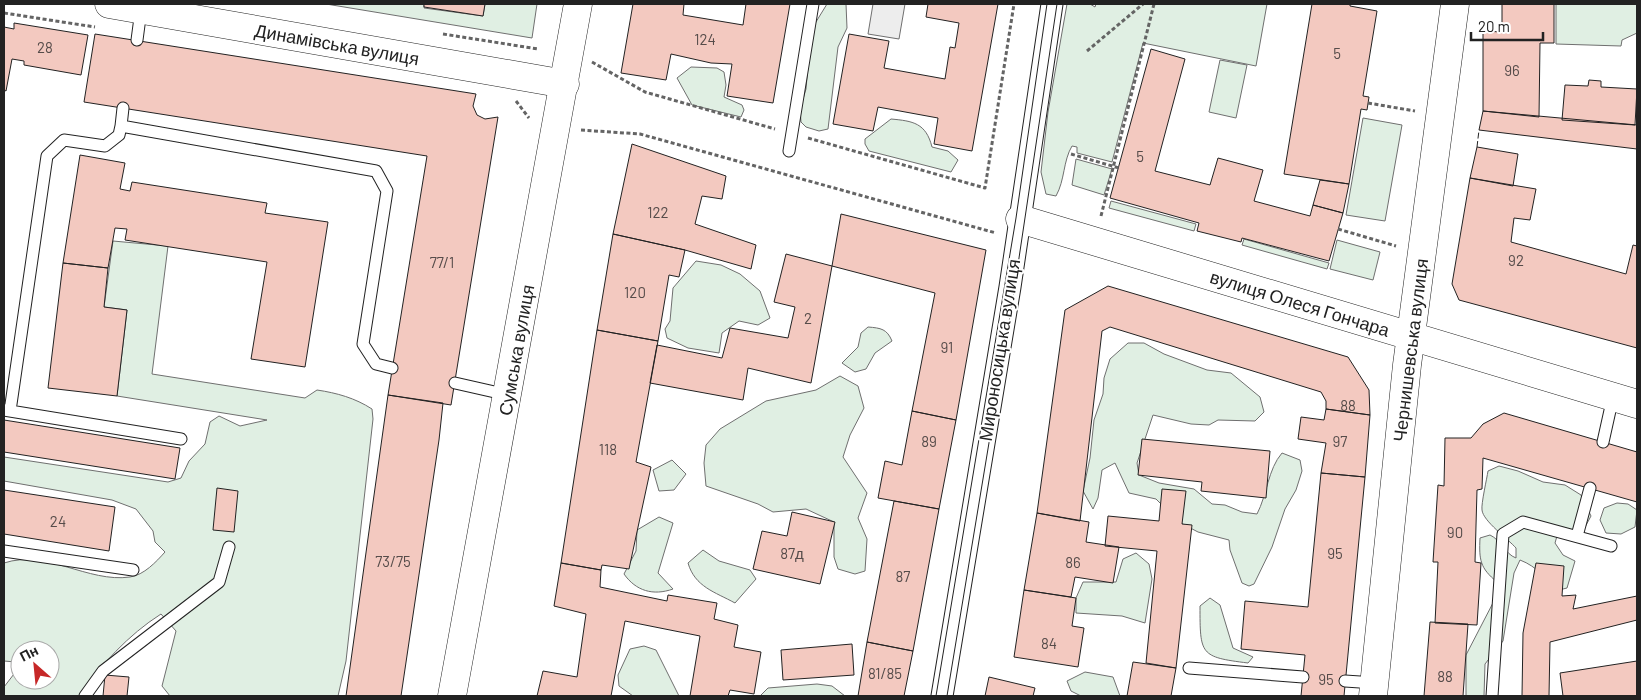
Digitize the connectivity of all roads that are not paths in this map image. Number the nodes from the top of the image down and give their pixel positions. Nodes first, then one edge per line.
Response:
1 (109, 4) edge
2 (578, 4) edge
3 (812, 4) edge
4 (1052, 4) edge
5 (1455, 4) edge
6 (142, 10) junction
7 (137, 40) dead end
8 (565, 84) junction
9 (123, 108) dead end
10 (121, 126) junction
11 (789, 151) dead end
12 (1020, 219) junction
13 (1410, 336) junction
14 (392, 368) dead end
15 (455, 383) dead end
16 (508, 395) junction
17 (1625, 400) edge
18 (7, 410) edge
19 (181, 439) dead end
20 (1603, 442) dead end
21 (1590, 488) dead end
22 (1577, 536) junction
23 (1612, 546) dead end
24 (229, 547) dead end
25 (4, 551) edge
26 (134, 570) dead end
27 (1190, 668) dead end
28 (1304, 677) dead end
29 (1345, 681) dead end
30 (1374, 690) edge
31 (85, 696) edge
32 (452, 696) edge
33 (942, 696) edge
34 (1492, 696) edge

1 - 6 street, Динамівська вулиця
2 - 8 street, Сумська вулиця
3 - 11 lane
4 - 12 street, Мироносицька вулиця
5 - 13 street, Чернишевська вулиця
6 - 7 lane
6 - 8 street, Динамівська вулиця
8 - 16 street, Сумська вулиця
9 - 10 lane
10 - 14 lane
10 - 18 lane
12 - 13 street, вулиця Олеся Гончара
12 - 33 street, Мироносицька вулиця
13 - 17 street, вулиця Олеся Гончара
13 - 30 street, Чернишевська вулиця
15 - 16 lane
16 - 32 street, Сумська вулиця
17 - 20 lane
18 - 19 lane
21 - 22 lane
22 - 23 lane
22 - 34 lane
24 - 31 lane
25 - 26 lane
27 - 28 lane
29 - 30 lane

